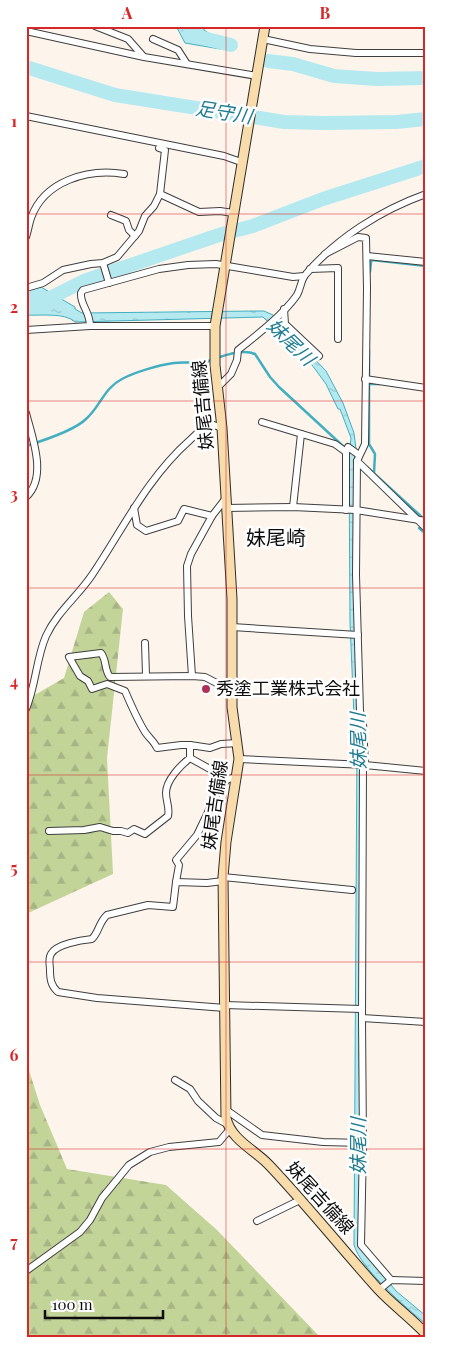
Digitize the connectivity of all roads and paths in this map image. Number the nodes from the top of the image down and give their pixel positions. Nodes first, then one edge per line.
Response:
1 (95, 26) edge
2 (265, 26) edge
3 (26, 31) edge
4 (153, 39) dead end
5 (263, 39) junction
6 (426, 52) edge
7 (144, 57) junction
8 (187, 64) junction
9 (256, 78) junction
10 (26, 116) edge
11 (139, 140) junction
12 (242, 159) junction
13 (124, 174) dead end
14 (160, 194) junction
15 (426, 194) edge
16 (111, 216) dead end
17 (233, 217) junction
18 (135, 236) junction
19 (26, 237) edge
20 (325, 254) junction
21 (367, 256) junction
22 (426, 262) edge
23 (104, 264) junction
24 (224, 266) junction
25 (310, 269) junction
26 (304, 276) junction
27 (108, 282) junction
28 (26, 288) edge
29 (284, 309) junction
30 (89, 320) junction
31 (215, 324) junction
32 (26, 330) edge
33 (338, 339) dead end
34 (319, 356) dead end
35 (367, 380) junction
36 (217, 388) junction
37 (426, 388) edge
38 (26, 413) edge
39 (262, 422) dead end
40 (222, 428) junction
41 (301, 434) junction
42 (354, 454) junction
43 (26, 497) edge
44 (226, 498) junction
45 (294, 507) junction
46 (134, 508) junction
47 (226, 508) junction
48 (350, 510) junction
49 (212, 516) junction
50 (423, 523) edge
51 (232, 627) junction
52 (354, 635) junction
53 (144, 643) dead end
54 (146, 675) junction
55 (192, 676) junction
56 (232, 690) junction
57 (26, 709) edge
58 (238, 743) junction
59 (190, 746) junction
60 (190, 758) junction
61 (239, 759) junction
62 (361, 765) junction
63 (426, 770) edge
64 (232, 778) junction
65 (49, 831) dead end
66 (223, 879) junction
67 (176, 882) junction
68 (352, 890) dead end
69 (225, 1006) junction
70 (358, 1009) junction
71 (362, 1018) junction
72 (426, 1022) edge
73 (175, 1080) dead end
74 (226, 1109) junction
75 (229, 1127) junction
76 (360, 1143) junction
77 (300, 1200) junction
78 (257, 1221) dead end
79 (26, 1271) edge
80 (390, 1281) junction
81 (426, 1281) edge
82 (381, 1289) junction
83 (426, 1334) edge

1 - 7 street
2 - 5 main road, 妹尾吉備線
3 - 7 street
4 - 8 street
5 - 6 street
5 - 9 main road, 妹尾吉備線
7 - 8 street
8 - 9 street
9 - 12 main road, 妹尾吉備線
10 - 11 street
11 - 12 street
11 - 14 street
12 - 17 main road, 妹尾吉備線
13 - 19 street
14 - 17 street
14 - 18 street
15 - 20 street
16 - 18 street
17 - 24 main road, 妹尾吉備線
18 - 23 street
20 - 21 street
20 - 25 street
21 - 22 street
21 - 35 street
23 - 27 street
23 - 28 street
24 - 26 street
24 - 27 street
24 - 31 main road, 妹尾吉備線
25 - 26 street
25 - 33 street
26 - 29 street
27 - 30 street
29 - 34 street
29 - 36 street
30 - 31 street
30 - 32 street
31 - 36 main road, 妹尾吉備線
35 - 37 street
35 - 42 street
36 - 40 main road, 妹尾吉備線
38 - 43 street
39 - 41 street
40 - 44 main road, 妹尾吉備線
40 - 46 street
41 - 42 street
41 - 45 street
42 - 48 street
42 - 48 street
42 - 50 street
44 - 47 main road, 妹尾吉備線
44 - 49 street
45 - 47 street
45 - 48 street
46 - 49 street
46 - 57 street
47 - 51 main road, 妹尾吉備線
48 - 50 street
48 - 52 street
49 - 55 street
51 - 52 street
51 - 56 main road, 妹尾吉備線
52 - 62 street
53 - 54 street
54 - 55 street
54 - 59 street
55 - 56 street
56 - 58 main road, 妹尾吉備線
58 - 59 street
58 - 61 main road, 妹尾吉備線
59 - 60 street
60 - 64 street
60 - 65 street
61 - 62 street
61 - 64 main road, 妹尾吉備線
62 - 63 street
62 - 70 street
64 - 66 main road, 妹尾吉備線
64 - 67 street
66 - 67 street
66 - 68 street
66 - 69 main road, 妹尾吉備線
67 - 69 street
69 - 70 street
69 - 74 main road, 妹尾吉備線
70 - 71 street
71 - 72 street
71 - 76 street
73 - 75 street
74 - 75 main road, 妹尾吉備線
74 - 76 street
75 - 77 main road, 妹尾吉備線
75 - 79 street
76 - 80 street
77 - 78 street
77 - 82 main road, 妹尾吉備線
80 - 81 street
80 - 82 street
82 - 83 main road, 妹尾吉備線

